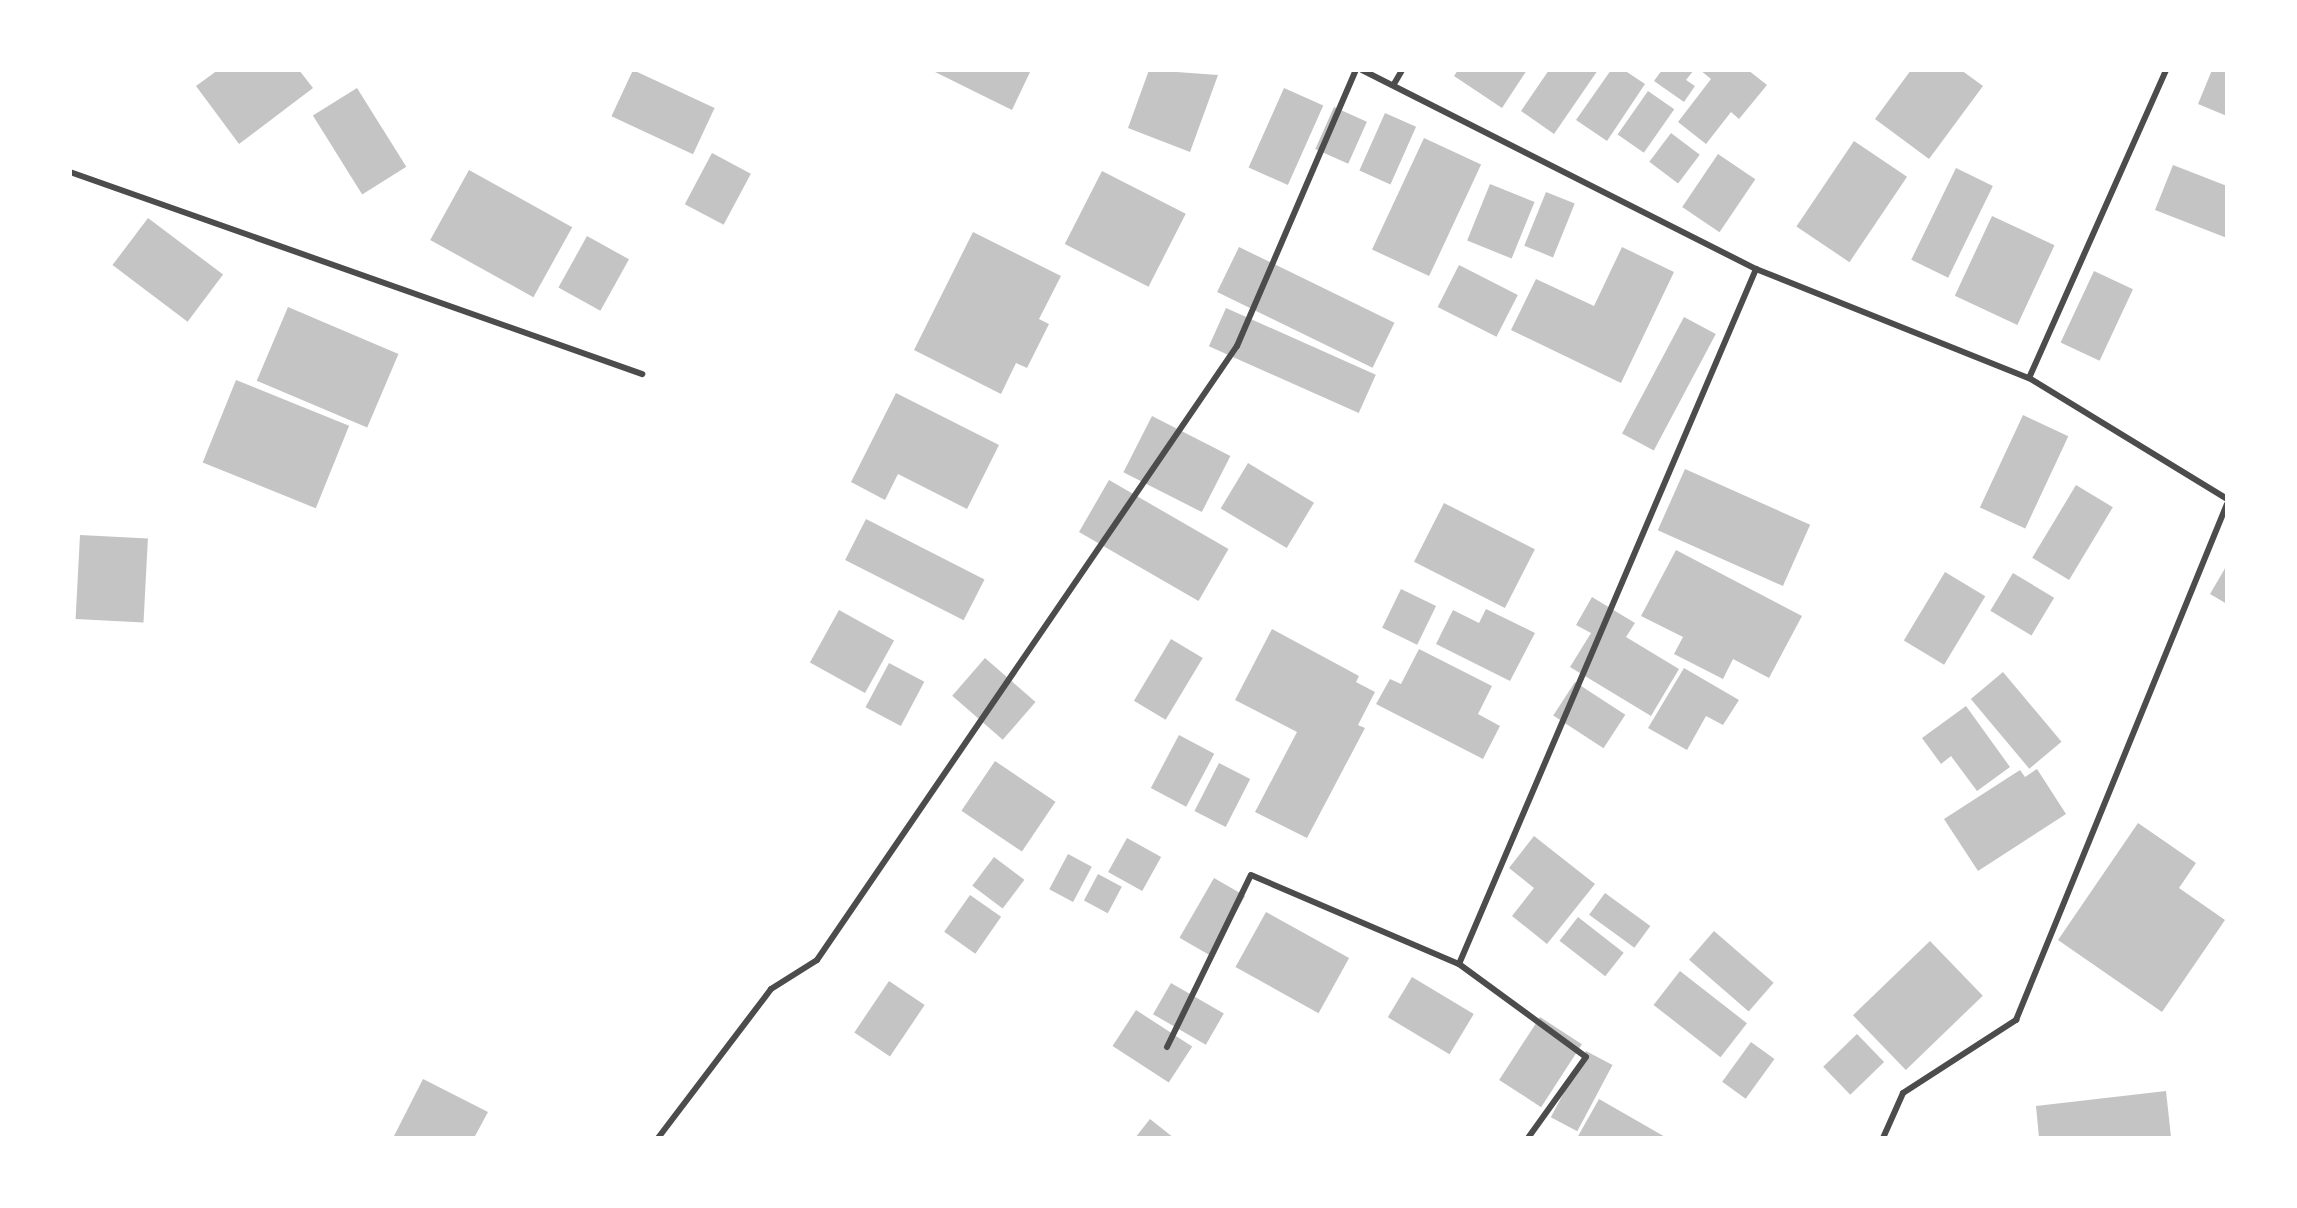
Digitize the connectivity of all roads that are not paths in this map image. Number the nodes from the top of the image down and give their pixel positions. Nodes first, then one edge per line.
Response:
1 (1359, 70) edge
2 (1402, 70) edge
3 (2166, 70) edge
4 (1394, 84) junction
5 (70, 172) edge
6 (1756, 269) junction
7 (642, 374) dead end
8 (2029, 378) junction
9 (2227, 502) edge
10 (1459, 964) junction
11 (1167, 1047) dead end
12 (658, 1138) edge
13 (1528, 1138) edge
14 (1883, 1138) edge

1 - 4 lane
1 - 12 lane
2 - 4 lane
3 - 8 lane
4 - 6 lane
5 - 7 lane
6 - 8 lane
6 - 10 lane
8 - 9 lane
9 - 14 lane
10 - 11 lane
10 - 13 lane

